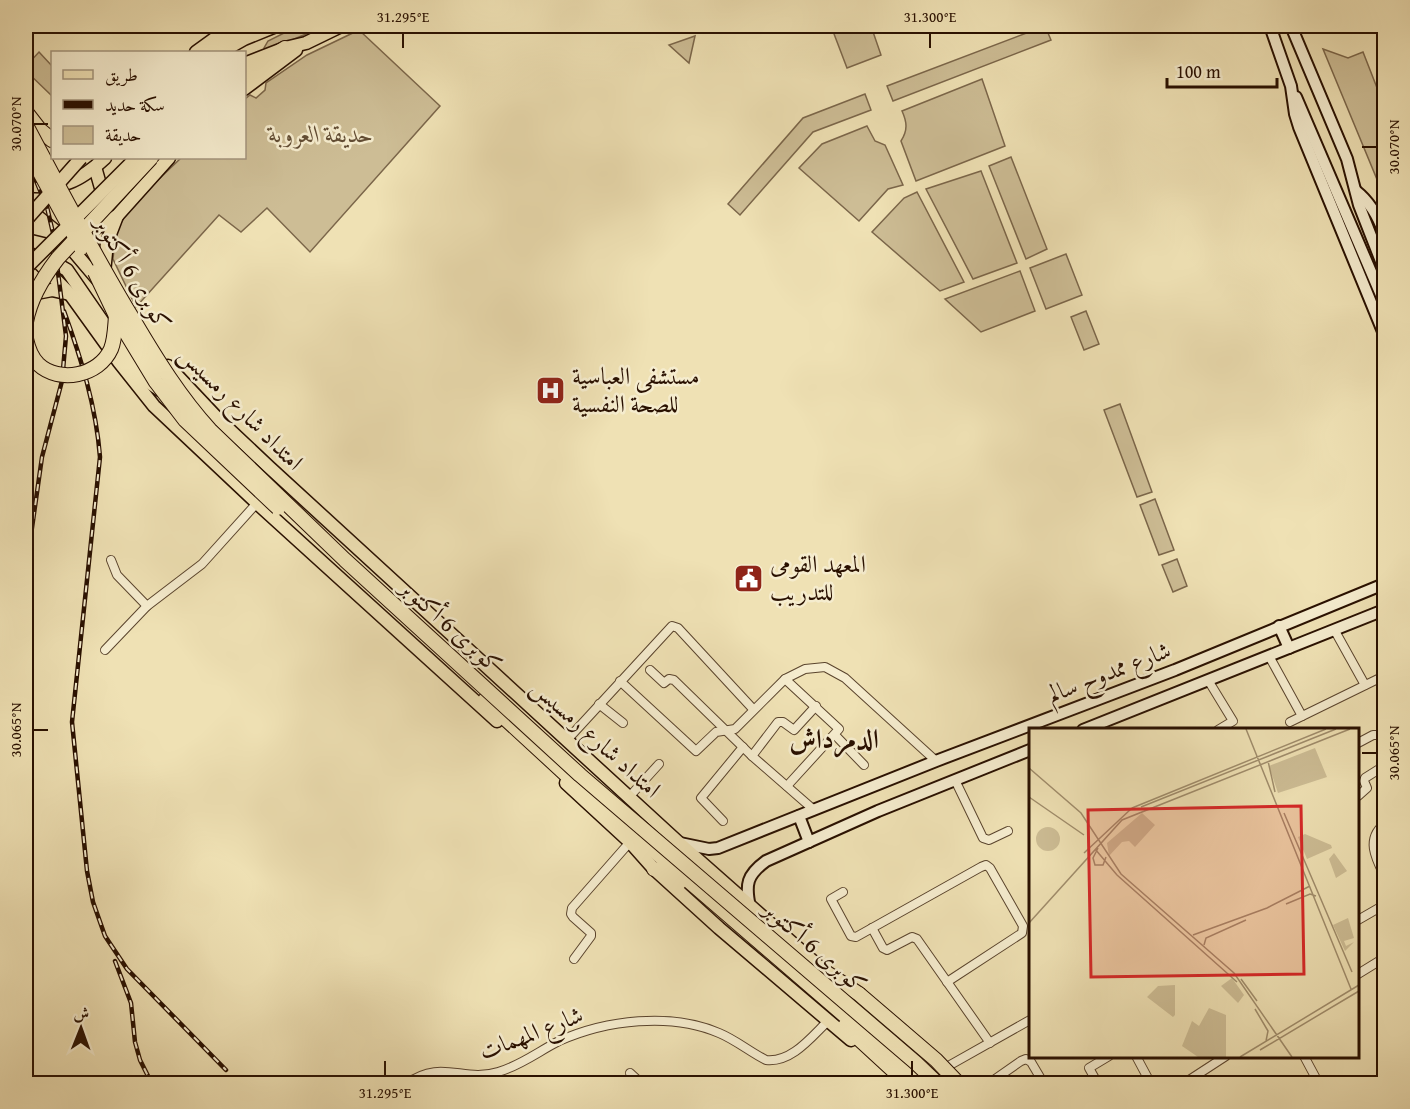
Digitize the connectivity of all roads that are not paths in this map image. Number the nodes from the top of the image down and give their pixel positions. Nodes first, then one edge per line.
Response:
1 (232, 26) edge
2 (276, 26) edge
3 (341, 26) edge
4 (1270, 26) edge
5 (1291, 26) edge
6 (252, 30) edge
7 (306, 43) junction
8 (285, 48) junction
9 (197, 51) edge
10 (213, 51) edge
11 (222, 51) edge
12 (234, 51) edge
13 (246, 63) edge
14 (246, 74) edge
15 (1291, 86) junction
16 (246, 87) edge
17 (26, 112) edge
18 (26, 125) edge
19 (51, 139) edge
20 (26, 147) edge
21 (80, 159) edge
22 (104, 159) edge
23 (124, 159) edge
24 (135, 159) edge
25 (150, 159) edge
26 (168, 159) edge
27 (95, 167) junction
28 (26, 185) edge
29 (1356, 191) junction
30 (26, 207) edge
31 (121, 211) junction
32 (26, 220) edge
33 (26, 226) edge
34 (1384, 233) edge
35 (59, 234) junction
36 (27, 255) edge
37 (26, 268) edge
38 (1384, 269) edge
39 (103, 286) junction
40 (70, 294) junction
41 (26, 295) edge
42 (1384, 302) edge
43 (116, 316) junction
44 (26, 322) edge
45 (1384, 334) edge
46 (26, 339) edge
47 (218, 419) junction
48 (257, 503) junction
49 (319, 514) junction
50 (295, 536) junction
51 (111, 560) dead end
52 (1384, 584) edge
53 (147, 606) junction
54 (1384, 610) edge
55 (1280, 627) junction
56 (1335, 631) junction
57 (451, 636) junction
58 (1289, 648) junction
59 (105, 650) dead end
60 (424, 654) junction
61 (1269, 656) junction
62 (650, 670) dead end
63 (1175, 670) junction
64 (1384, 676) edge
65 (785, 679) junction
66 (1208, 680) junction
67 (620, 681) junction
68 (1365, 685) junction
69 (1184, 690) junction
70 (599, 704) junction
71 (816, 706) junction
72 (753, 709) junction
73 (1302, 716) junction
74 (1290, 722) dead end
75 (623, 723) dead end
76 (1089, 728) edge
77 (1220, 728) edge
78 (727, 731) junction
79 (835, 735) junction
80 (1384, 735) edge
81 (567, 740) junction
82 (1359, 742) edge
83 (743, 747) junction
84 (1029, 750) edge
85 (752, 756) junction
86 (936, 761) junction
87 (659, 764) dead end
88 (864, 765) dead end
89 (1384, 766) edge
90 (955, 780) junction
91 (787, 786) junction
92 (1359, 795) edge
93 (630, 796) junction
94 (814, 810) junction
95 (799, 816) junction
96 (723, 821) dead end
97 (1384, 824) edge
98 (1008, 831) dead end
99 (630, 842) junction
100 (809, 842) junction
101 (679, 843) junction
102 (654, 869) junction
103 (1384, 875) edge
104 (843, 892) dead end
105 (1384, 905) edge
106 (750, 907) junction
107 (1359, 919) edge
108 (872, 928) junction
109 (1384, 958) edge
110 (574, 959) dead end
111 (827, 973) junction
112 (1359, 974) edge
113 (947, 982) junction
114 (829, 1020) junction
115 (1029, 1021) edge
116 (990, 1043) junction
117 (1106, 1058) edge
118 (1137, 1058) edge
119 (1223, 1058) edge
120 (1305, 1058) edge
121 (630, 1073) dead end
122 (938, 1078) edge
123 (406, 1083) edge
124 (642, 1083) edge
125 (898, 1083) edge
126 (908, 1083) edge
127 (924, 1083) edge
128 (949, 1083) edge
129 (959, 1083) edge
130 (988, 1083) edge
131 (1044, 1083) edge
132 (1098, 1083) edge
133 (1151, 1083) edge
134 (1183, 1083) edge
135 (1319, 1083) edge

1 - 9 main road
2 - 6 main road
3 - 7 main road
4 - 15 main road
5 - 29 main road
6 - 10 highway
6 - 11 main road
6 - 12 main road
7 - 8 main road
7 - 16 main road
8 - 13 main road
8 - 14 highway
15 - 42 main road
15 - 45 main road
17 - 19 highway
18 - 122 highway, كوبرى 6 أكتوبر, bridge
20 - 43 highway, كوبرى 6 أكتوبر, bridge
21 - 32 main road, bridge
22 - 27 main road
23 - 36 main road, bridge
24 - 37 main road, bridge
25 - 44 highway, bridge
26 - 31 main road
27 - 28 main road
27 - 31 main road
29 - 34 main road
29 - 38 main road
30 - 35 main road, امتداد شارع رمسيس
31 - 35 main road
31 - 39 main road
33 - 35 main road
35 - 39 main road, امتداد شارع رمسيس
36 - 40 main road
36 - 47 main road
39 - 47 main road, امتداد شارع رمسيس
40 - 41 main road
40 - 48 main road
43 - 46 highway, bridge
43 - 127 highway, كوبرى 6 أكتوبر, bridge
47 - 49 main road, امتداد شارع رمسيس
48 - 50 main road
48 - 53 street
49 - 50 main road
49 - 57 main road, امتداد شارع رمسيس
50 - 60 main road
51 - 53 street
52 - 55 main road, شارع ممدوح سالم
53 - 59 street
54 - 56 main road, شارع ممدوح سالم
55 - 58 main road
55 - 63 main road, شارع ممدوح سالم
56 - 58 main road, شارع ممدوح سالم
56 - 68 street
57 - 60 main road
57 - 81 main road, امتداد شارع رمسيس
58 - 61 main road, شارع ممدوح سالم
60 - 99 main road
61 - 66 main road, شارع ممدوح سالم
61 - 73 street
62 - 78 street
63 - 69 main road
63 - 86 main road, شارع ممدوح سالم
64 - 68 street
65 - 71 street
65 - 72 street
65 - 86 street
66 - 69 main road, شارع ممدوح سالم
66 - 77 street
67 - 70 street
67 - 72 street
67 - 78 street
68 - 73 street
69 - 76 main road, شارع ممدوح سالم
70 - 75 street
70 - 81 street
71 - 79 street
71 - 85 street
72 - 78 street
73 - 74 street
78 - 83 street
79 - 88 street
79 - 91 street
80 - 82 street
81 - 93 main road, امتداد شارع رمسيس
83 - 85 street
83 - 96 street
84 - 90 main road
85 - 91 street
86 - 94 main road, شارع ممدوح سالم
87 - 93 street
89 - 92 street
90 - 98 street
90 - 100 main road
91 - 94 street
93 - 101 main road, امتداد شارع رمسيس
94 - 95 main road, شارع ممدوح سالم
95 - 100 main road
95 - 101 main road, شارع ممدوح سالم
97 - 103 street
99 - 102 main road
99 - 110 street
100 - 106 main road
101 - 106 main road, امتداد شارع رمسيس
102 - 114 main road
102 - 126 highway
104 - 108 street
105 - 107 street
106 - 111 main road, امتداد شارع رمسيس
108 - 113 street
108 - 113 street
109 - 112 street
111 - 122 main road, امتداد شارع رمسيس
111 - 129 highway, bridge
113 - 116 street
114 - 123 street, شارع المهمات
114 - 125 main road
115 - 116 street
116 - 122 street
117 - 132 street
118 - 133 street
119 - 134 street
120 - 135 street
121 - 124 street
122 - 128 main road, امتداد شارع رمسيس
130 - 131 street

